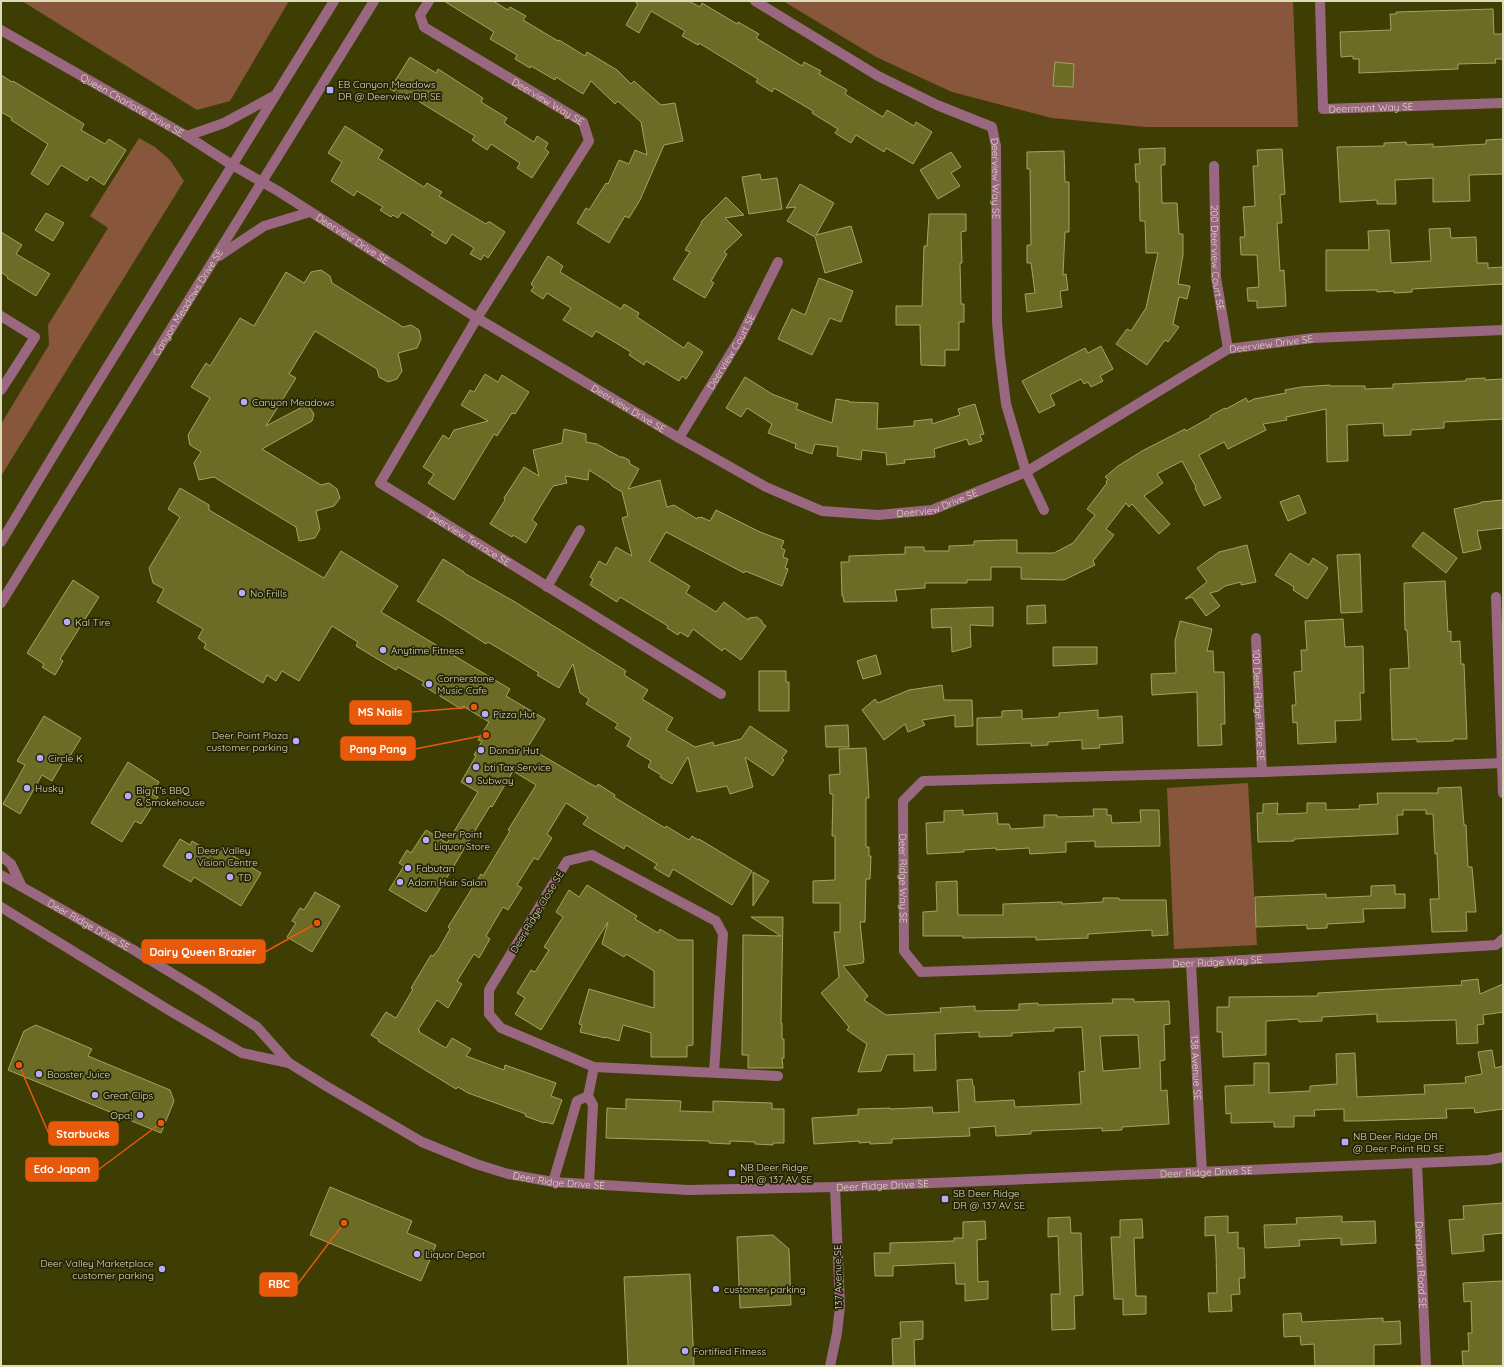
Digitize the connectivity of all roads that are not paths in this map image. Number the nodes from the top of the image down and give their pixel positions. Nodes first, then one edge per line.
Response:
1 (334, 1) edge
2 (374, 1) edge
3 (429, 1) edge
4 (755, 1) edge
5 (1320, 1) edge
6 (1, 30) edge
7 (275, 96) junction
8 (1503, 103) edge
9 (187, 136) junction
10 (232, 165) junction
11 (1214, 166) dead end
12 (262, 182) junction
13 (310, 212) junction
14 (216, 259) junction
15 (778, 262) dead end
16 (1, 316) edge
17 (478, 318) junction
18 (1503, 330) edge
19 (1228, 349) junction
20 (1, 390) edge
21 (680, 438) junction
22 (1026, 472) junction
23 (1044, 510) dead end
24 (580, 530) dead end
25 (1, 542) edge
26 (547, 587) junction
27 (1496, 597) dead end
28 (1, 603) edge
29 (1256, 638) dead end
30 (722, 694) dead end
31 (1502, 763) edge
32 (1262, 772) junction
33 (1503, 793) edge
34 (1, 856) edge
35 (1, 875) edge
36 (22, 887) junction
37 (1, 907) edge
38 (1503, 939) edge
39 (1191, 963) junction
40 (289, 1063) junction
41 (594, 1067) junction
42 (714, 1073) junction
43 (778, 1076) dead end
44 (588, 1096) junction
45 (1503, 1157) edge
46 (1417, 1164) junction
47 (1202, 1173) junction
48 (553, 1182) junction
49 (589, 1184) junction
50 (835, 1187) junction
51 (830, 1366) edge
52 (1426, 1366) edge

1 - 7 street
2 - 12 street, Canyon Meadows Drive SE
3 - 17 street, Deerview Way SE
4 - 22 street, Deerview Way SE
5 - 8 street, Deermont Way SE
6 - 9 street, Queen Charlotte Drive SE
7 - 9 street
7 - 10 street
9 - 10 street, Queen Charlotte Drive SE
10 - 12 street, Queen Charlotte Drive SE
10 - 25 street
11 - 19 street, 200 Deerview Court SE
12 - 13 street, Deerview Drive SE
12 - 14 street, Canyon Meadows Drive SE
13 - 14 street
13 - 17 street, Deerview Drive SE
14 - 28 street, Canyon Meadows Drive SE
15 - 21 street, Deerview Court SE
16 - 20 street
17 - 21 street, Deerview Drive SE
17 - 26 street, Deerview Terrace SE
18 - 19 street, Deerview Drive SE
19 - 22 street, Deerview Drive SE
21 - 22 street, Deerview Drive SE
22 - 23 street
24 - 26 street
26 - 30 street, Deerview Terrace SE
27 - 31 street
29 - 32 street, 100 Deer Ridge Place SE
31 - 32 street, Deer Ridge Way SE
31 - 33 street
32 - 39 street, Deer Ridge Way SE
34 - 36 street
35 - 36 street, Deer Ridge Drive SE
36 - 40 street, Deer Ridge Drive SE
37 - 40 street, Deer Ridge Drive SE
38 - 39 street, Deer Ridge Way SE
39 - 47 street, 138 Avenue SE
40 - 48 street, Deer Ridge Drive SE
41 - 42 street, Deer Ridge Close SE
41 - 42 street, Deer Ridge Close SE
41 - 44 street
42 - 43 street, Deer Ridge Close SE
44 - 48 street
44 - 49 street
45 - 46 street, Deer Ridge Drive SE
46 - 47 street, Deer Ridge Drive SE
46 - 52 street, Deerpoint Road SE
47 - 50 street, Deer Ridge Drive SE
48 - 49 street, Deer Ridge Drive SE
49 - 50 street, Deer Ridge Drive SE
50 - 51 street, 137 Avenue SE

